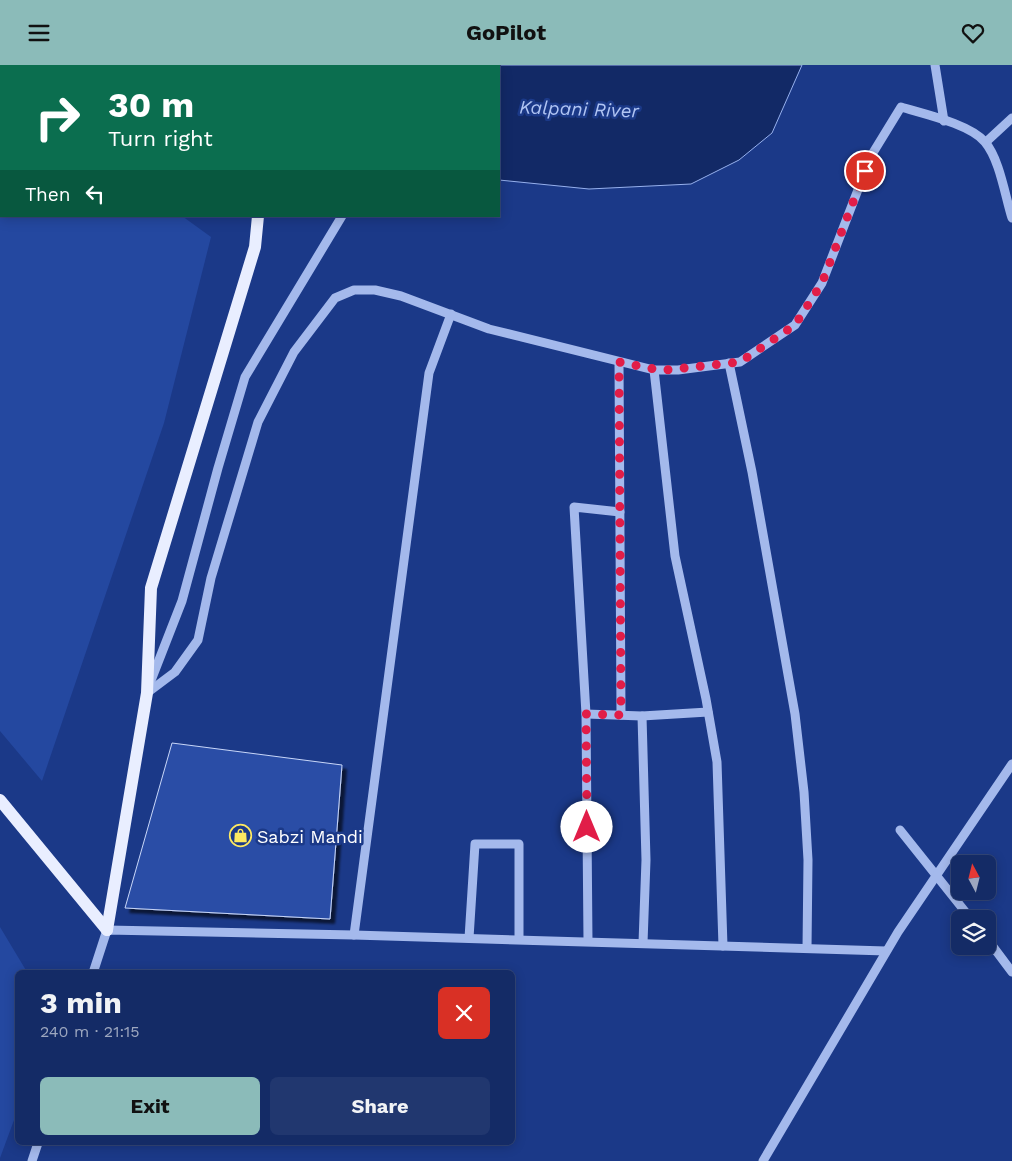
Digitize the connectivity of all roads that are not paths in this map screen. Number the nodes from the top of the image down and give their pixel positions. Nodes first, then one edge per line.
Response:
1 (935, 65) edge
2 (1012, 118) edge
3 (944, 121) junction
4 (986, 142) junction
5 (258, 217) edge
6 (341, 217) edge
7 (1012, 218) edge
8 (451, 314) junction
9 (619, 362) junction
10 (729, 363) junction
11 (654, 369) junction
12 (620, 512) junction
13 (147, 693) junction
14 (708, 712) junction
15 (586, 714) junction
16 (621, 715) junction
17 (642, 716) junction
18 (1012, 764) edge
19 (0, 800) edge
20 (900, 830) dead end
21 (937, 875) junction
22 (964, 910) edge
23 (107, 930) junction
24 (354, 935) junction
25 (469, 938) junction
26 (519, 939) junction
27 (588, 941) junction
28 (643, 943) junction
29 (723, 945) junction
30 (807, 948) junction
31 (886, 951) junction
32 (996, 951) edge
33 (94, 970) edge
34 (1012, 972) edge
35 (37, 1145) edge
36 (32, 1161) edge
37 (762, 1161) edge

1 - 3 street
2 - 4 street
3 - 4 street
3 - 10 street
4 - 7 street
5 - 13 main road
6 - 13 street
8 - 9 street
8 - 13 street
8 - 24 street
9 - 11 street
9 - 12 street
10 - 11 street
10 - 30 street
11 - 14 street
12 - 15 street
12 - 16 street
13 - 23 main road
14 - 17 street
14 - 29 street
15 - 16 street
15 - 27 street
16 - 17 street
17 - 28 street
18 - 21 street
19 - 23 main road
20 - 21 street
21 - 22 street
21 - 31 street
23 - 24 street
23 - 33 street
24 - 25 street
25 - 26 street
25 - 26 street
26 - 27 street
27 - 28 street
28 - 29 street
29 - 30 street
30 - 31 street
31 - 37 street
32 - 34 street
35 - 36 street

